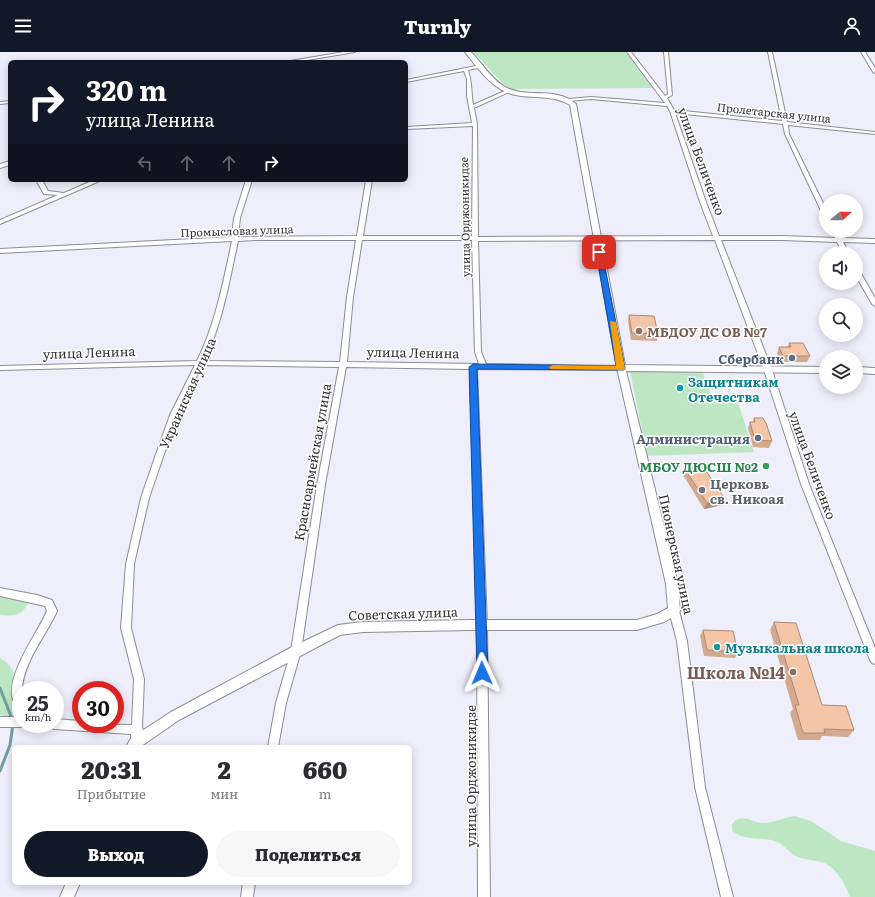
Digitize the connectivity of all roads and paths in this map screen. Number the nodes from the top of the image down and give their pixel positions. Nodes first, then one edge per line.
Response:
1 (352, 52) edge
2 (468, 52) edge
3 (629, 52) edge
4 (666, 52) edge
5 (770, 52) edge
6 (864, 52) edge
7 (299, 60) edge
8 (481, 66) junction
9 (465, 69) junction
10 (875, 72) edge
11 (408, 81) edge
12 (509, 91) junction
13 (664, 98) junction
14 (568, 100) junction
15 (472, 107) junction
16 (670, 108) junction
17 (784, 123) junction
18 (475, 124) junction
19 (408, 128) edge
20 (875, 133) edge
21 (40, 182) edge
22 (94, 182) edge
23 (248, 182) edge
24 (369, 182) edge
25 (46, 193) junction
26 (63, 194) junction
27 (819, 201) edge
28 (45, 203) junction
29 (0, 222) edge
30 (359, 237) junction
31 (475, 238) junction
32 (596, 238) junction
33 (718, 238) junction
34 (235, 240) junction
35 (839, 240) junction
36 (875, 241) edge
37 (842, 246) edge
38 (0, 251) edge
39 (863, 283) edge
40 (875, 304) edge
41 (199, 363) junction
42 (343, 364) junction
43 (478, 366) junction
44 (0, 368) edge
45 (621, 368) junction
46 (768, 370) junction
47 (819, 370) edge
48 (863, 370) edge
49 (875, 371) edge
50 (0, 592) edge
51 (674, 611) junction
52 (482, 625) junction
53 (870, 634) edge
54 (296, 651) junction
55 (875, 660) edge
56 (18, 681) edge
57 (0, 722) edge
58 (12, 722) edge
59 (64, 726) edge
60 (136, 740) edge
61 (273, 745) edge
62 (72, 885) edge
63 (249, 885) edge
64 (67, 897) edge
65 (247, 897) edge
66 (484, 897) edge
67 (727, 897) edge

1 - 7 street
2 - 8 street
3 - 13 street, улица Беличенко
4 - 13 street, улица Беличенко
5 - 17 street
6 - 10 street
8 - 9 street
8 - 12 street
9 - 11 street
9 - 15 street, улица Орджоникидзе
12 - 14 street, Пролетарская улица
12 - 15 street
13 - 16 street, улица Беличенко
14 - 16 street, Пролетарская улица
14 - 32 street, Пионерская улица
15 - 18 street, улица Орджоникидзе
16 - 17 street, Пролетарская улица
16 - 33 street, улица Беличенко
17 - 20 street, Пролетарская улица
17 - 27 street
18 - 19 street
18 - 31 street, улица Орджоникидзе
21 - 25 street
22 - 26 street
23 - 34 street, Украинская улица
24 - 30 street, Красноармейская улица
25 - 26 street
25 - 28 street
26 - 28 street
28 - 29 street
30 - 31 street, Промысловая улица
30 - 34 street, Промысловая улица
30 - 42 street, Красноармейская улица
31 - 32 street, Промысловая улица
31 - 43 street, улица Орджоникидзе
32 - 33 street, Промысловая улица
32 - 45 street, Пионерская улица
33 - 35 street, Промысловая улица
33 - 46 street, улица Беличенко
34 - 38 street, Промысловая улица
34 - 41 street, Украинская улица
35 - 36 street, Промысловая улица
35 - 37 street
39 - 40 street
41 - 42 street, улица Ленина
41 - 44 street, улица Ленина
41 - 60 street, Украинская улица
42 - 43 street, улица Ленина
42 - 54 street, Красноармейская улица
43 - 45 street, улица Ленина
43 - 52 street, улица Орджоникидзе
45 - 46 street, улица Ленина
45 - 51 street, Пионерская улица
46 - 47 street, улица Ленина
46 - 53 street, улица Беличенко
48 - 49 street
50 - 56 street
51 - 52 street, Советская улица
51 - 67 street, Пионерская улица
52 - 54 street, Советская улица
52 - 66 street, улица Орджоникидзе
53 - 55 street, улица Беличенко
54 - 60 street, Советская улица
54 - 61 street, Красноармейская улица
57 - 58 street
59 - 60 street
62 - 64 street
63 - 65 street

